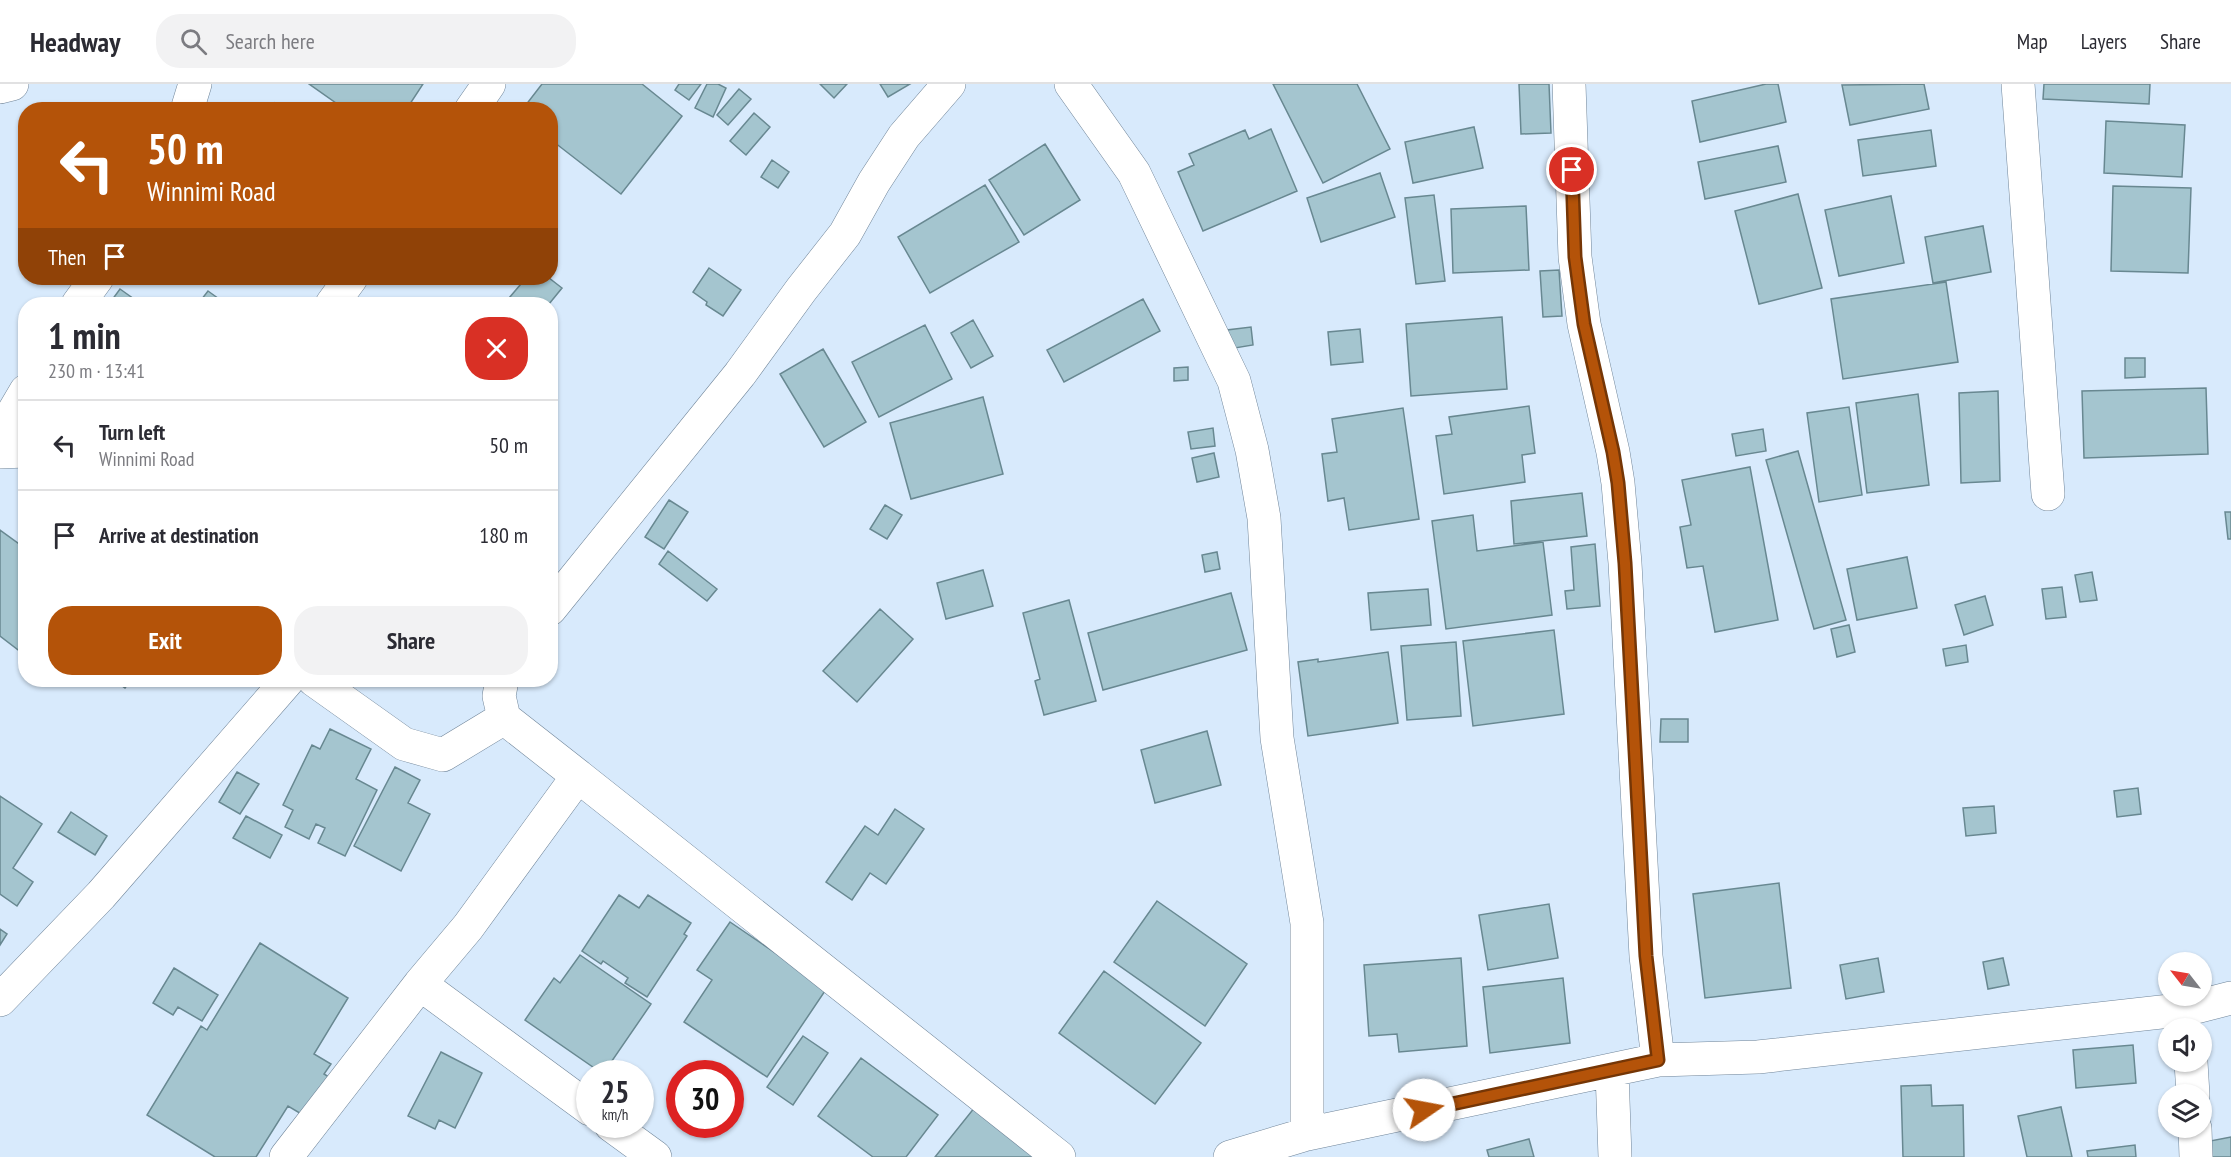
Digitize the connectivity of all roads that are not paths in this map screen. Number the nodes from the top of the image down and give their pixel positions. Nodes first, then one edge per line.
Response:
1 (12, 84) edge
2 (195, 84) edge
3 (489, 84) edge
4 (949, 84) edge
5 (1071, 84) edge
6 (1569, 84) edge
7 (2018, 84) edge
8 (0, 87) edge
9 (190, 102) edge
10 (477, 102) edge
11 (18, 405) edge
12 (0, 435) edge
13 (18, 451) edge
14 (0, 452) edge
15 (2048, 494) dead end
16 (558, 599) edge
17 (282, 687) edge
18 (324, 687) edge
19 (501, 687) edge
20 (504, 718) junction
21 (578, 776) junction
22 (420, 984) junction
23 (2231, 998) edge
24 (0, 1000) edge
25 (2191, 1018) edge
26 (2158, 1022) edge
27 (1658, 1060) junction
28 (1611, 1071) junction
29 (576, 1099) edge
30 (1307, 1134) junction
31 (629, 1138) edge
32 (2195, 1138) edge
33 (286, 1157) edge
34 (655, 1157) edge
35 (1059, 1157) edge
36 (1230, 1157) edge
37 (1616, 1157) edge
38 (2196, 1157) edge

1 - 8 street
2 - 9 street
3 - 10 street
4 - 16 street
5 - 30 street
6 - 27 street
7 - 15 street
11 - 12 street
13 - 14 street
17 - 24 street
18 - 20 street
19 - 20 street
20 - 21 street
21 - 22 street
21 - 35 street
22 - 29 street
22 - 33 street
23 - 25 street
26 - 27 street
27 - 28 street
28 - 30 street
28 - 37 street
30 - 36 street
31 - 34 street
32 - 38 street

